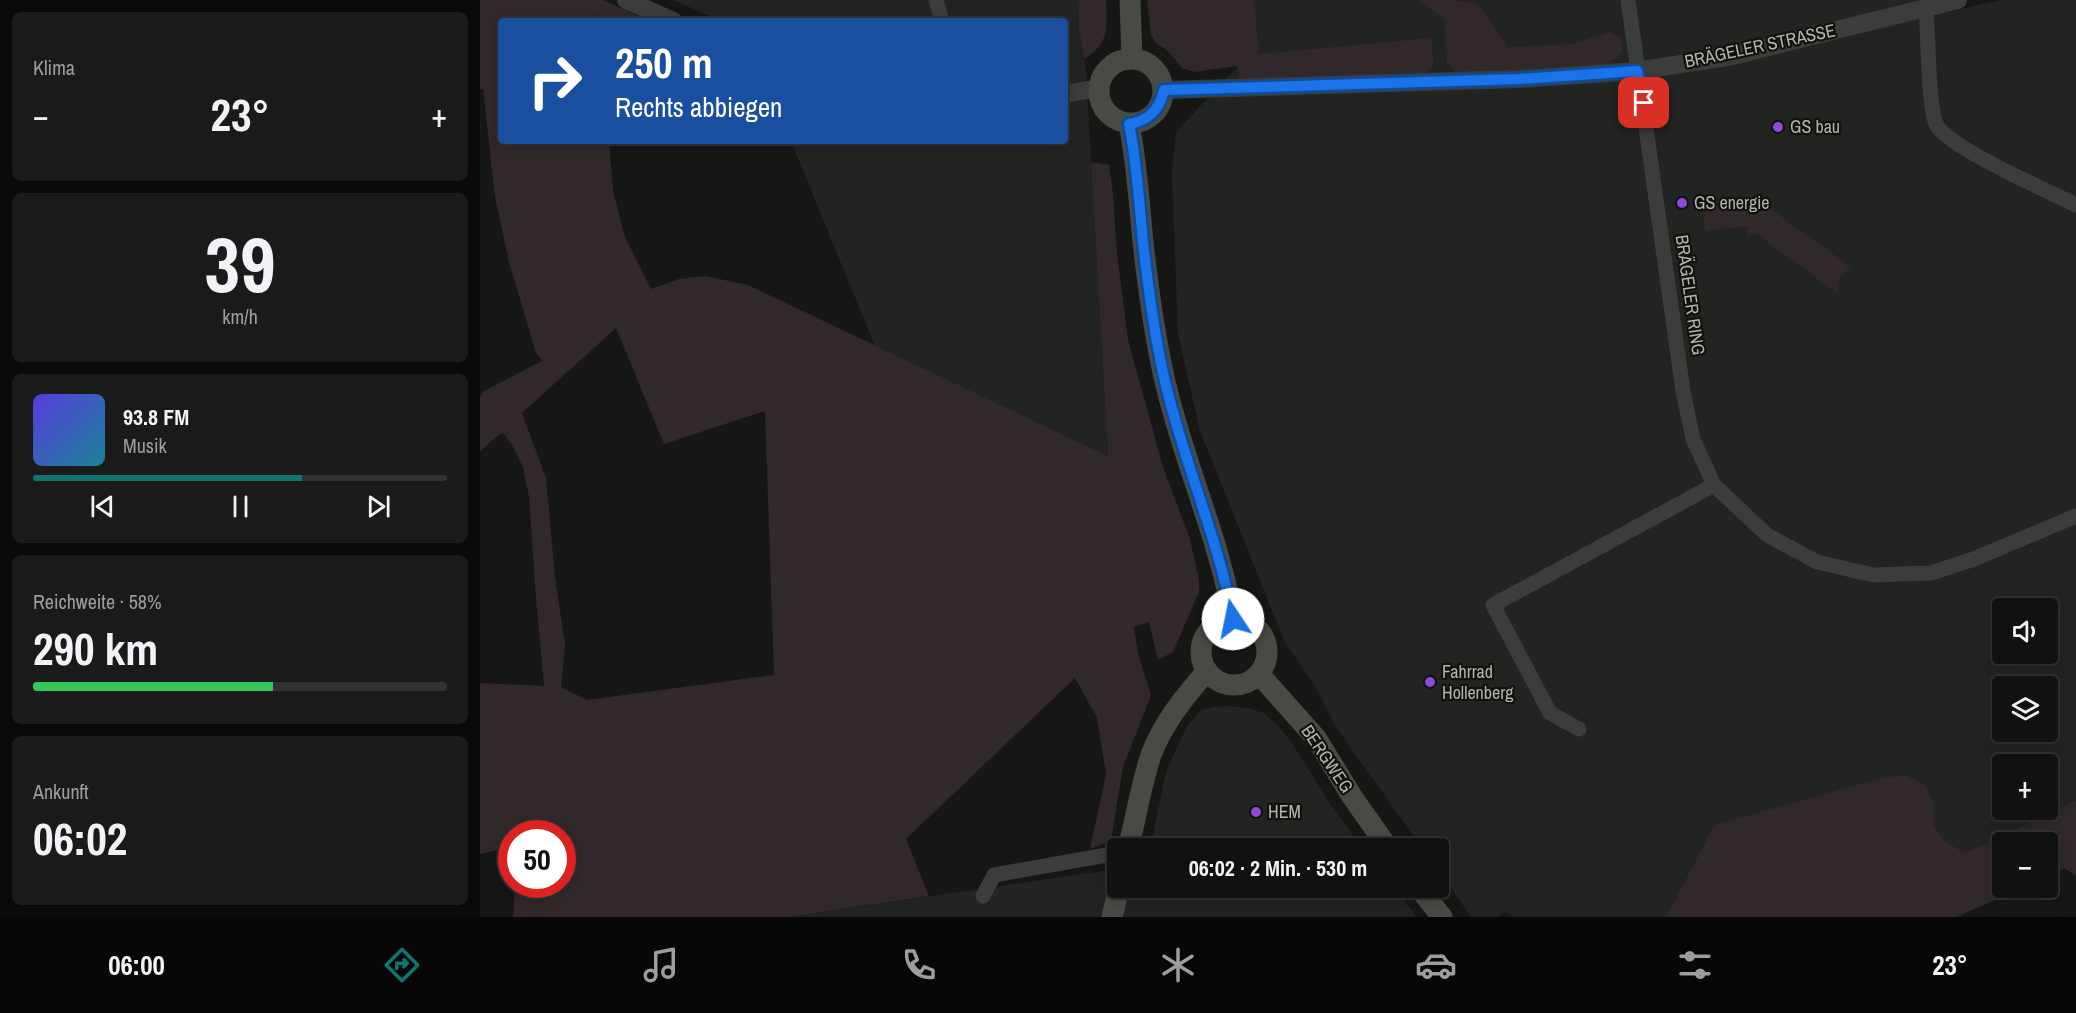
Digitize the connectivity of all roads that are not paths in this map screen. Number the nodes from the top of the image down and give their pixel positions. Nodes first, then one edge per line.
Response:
1 (626, 0) edge
2 (936, 0) edge
3 (1130, 0) edge
4 (1628, 0) edge
5 (1958, 0) edge
6 (1926, 8) junction
7 (666, 18) edge
8 (941, 18) edge
9 (1132, 58) junction
10 (1637, 71) junction
11 (1099, 88) junction
12 (1164, 90) junction
13 (1068, 93) edge
14 (1129, 124) junction
15 (2076, 205) edge
16 (1714, 485) junction
17 (2076, 516) edge
18 (1233, 619) junction
19 (1207, 671) junction
20 (1259, 674) junction
21 (1579, 729) dead end
22 (1131, 838) edge
23 (1381, 838) edge
24 (1107, 856) edge
25 (983, 896) dead end
26 (1117, 898) edge
27 (1427, 898) edge
28 (1112, 917) edge
29 (1442, 917) edge

1 - 7 street
2 - 8 street
3 - 9 main road
4 - 10 street, BRÄGELER RING
5 - 6 street, BRÄGELER STRASSE
6 - 10 street, BRÄGELER STRASSE
6 - 15 street
9 - 11 main road
9 - 12 main road
10 - 12 street, BRÄGELER STRASSE
10 - 16 street, BRÄGELER RING
11 - 13 street
11 - 14 main road
12 - 14 main road
14 - 18 main road
16 - 17 street, BRÄGELER RING
16 - 21 street
18 - 19 main road
18 - 20 main road
19 - 20 main road
19 - 22 main road
20 - 23 main road, BERGWEG
24 - 25 street
26 - 28 main road
27 - 29 main road

